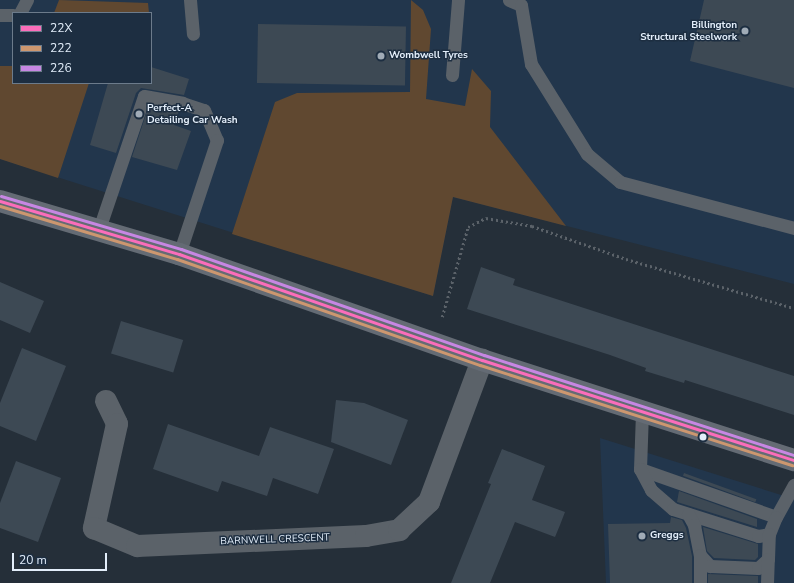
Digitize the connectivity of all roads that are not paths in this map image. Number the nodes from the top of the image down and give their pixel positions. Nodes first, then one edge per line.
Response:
1 (28, 0) edge
2 (190, 0) edge
3 (458, 0) edge
4 (518, 2) edge
5 (21, 12) edge
6 (0, 15) edge
7 (12, 15) edge
8 (193, 34) dead end
9 (452, 75) dead end
10 (0, 201) edge
11 (794, 228) edge
12 (99, 229) junction
13 (179, 254) junction
14 (482, 360) junction
15 (106, 401) dead end
16 (642, 412) junction
17 (794, 460) edge
18 (640, 469) junction
19 (794, 485) edge
20 (688, 514) junction
21 (776, 518) junction
22 (769, 534) junction
23 (700, 555) junction
24 (768, 559) junction
25 (700, 583) edge
26 (767, 583) edge

1 - 5 lane
2 - 8 lane
3 - 9 lane
4 - 11 lane
6 - 7 lane
10 - 12 main road
12 - 13 main road
12 - 13 lane
13 - 14 main road
14 - 15 street, BARNWELL CRESCENT
14 - 16 main road
16 - 17 main road
16 - 18 lane
18 - 20 lane
18 - 21 lane
19 - 21 lane
20 - 22 lane
20 - 23 lane
21 - 22 lane
22 - 24 lane
23 - 24 lane
23 - 25 lane
24 - 26 lane

